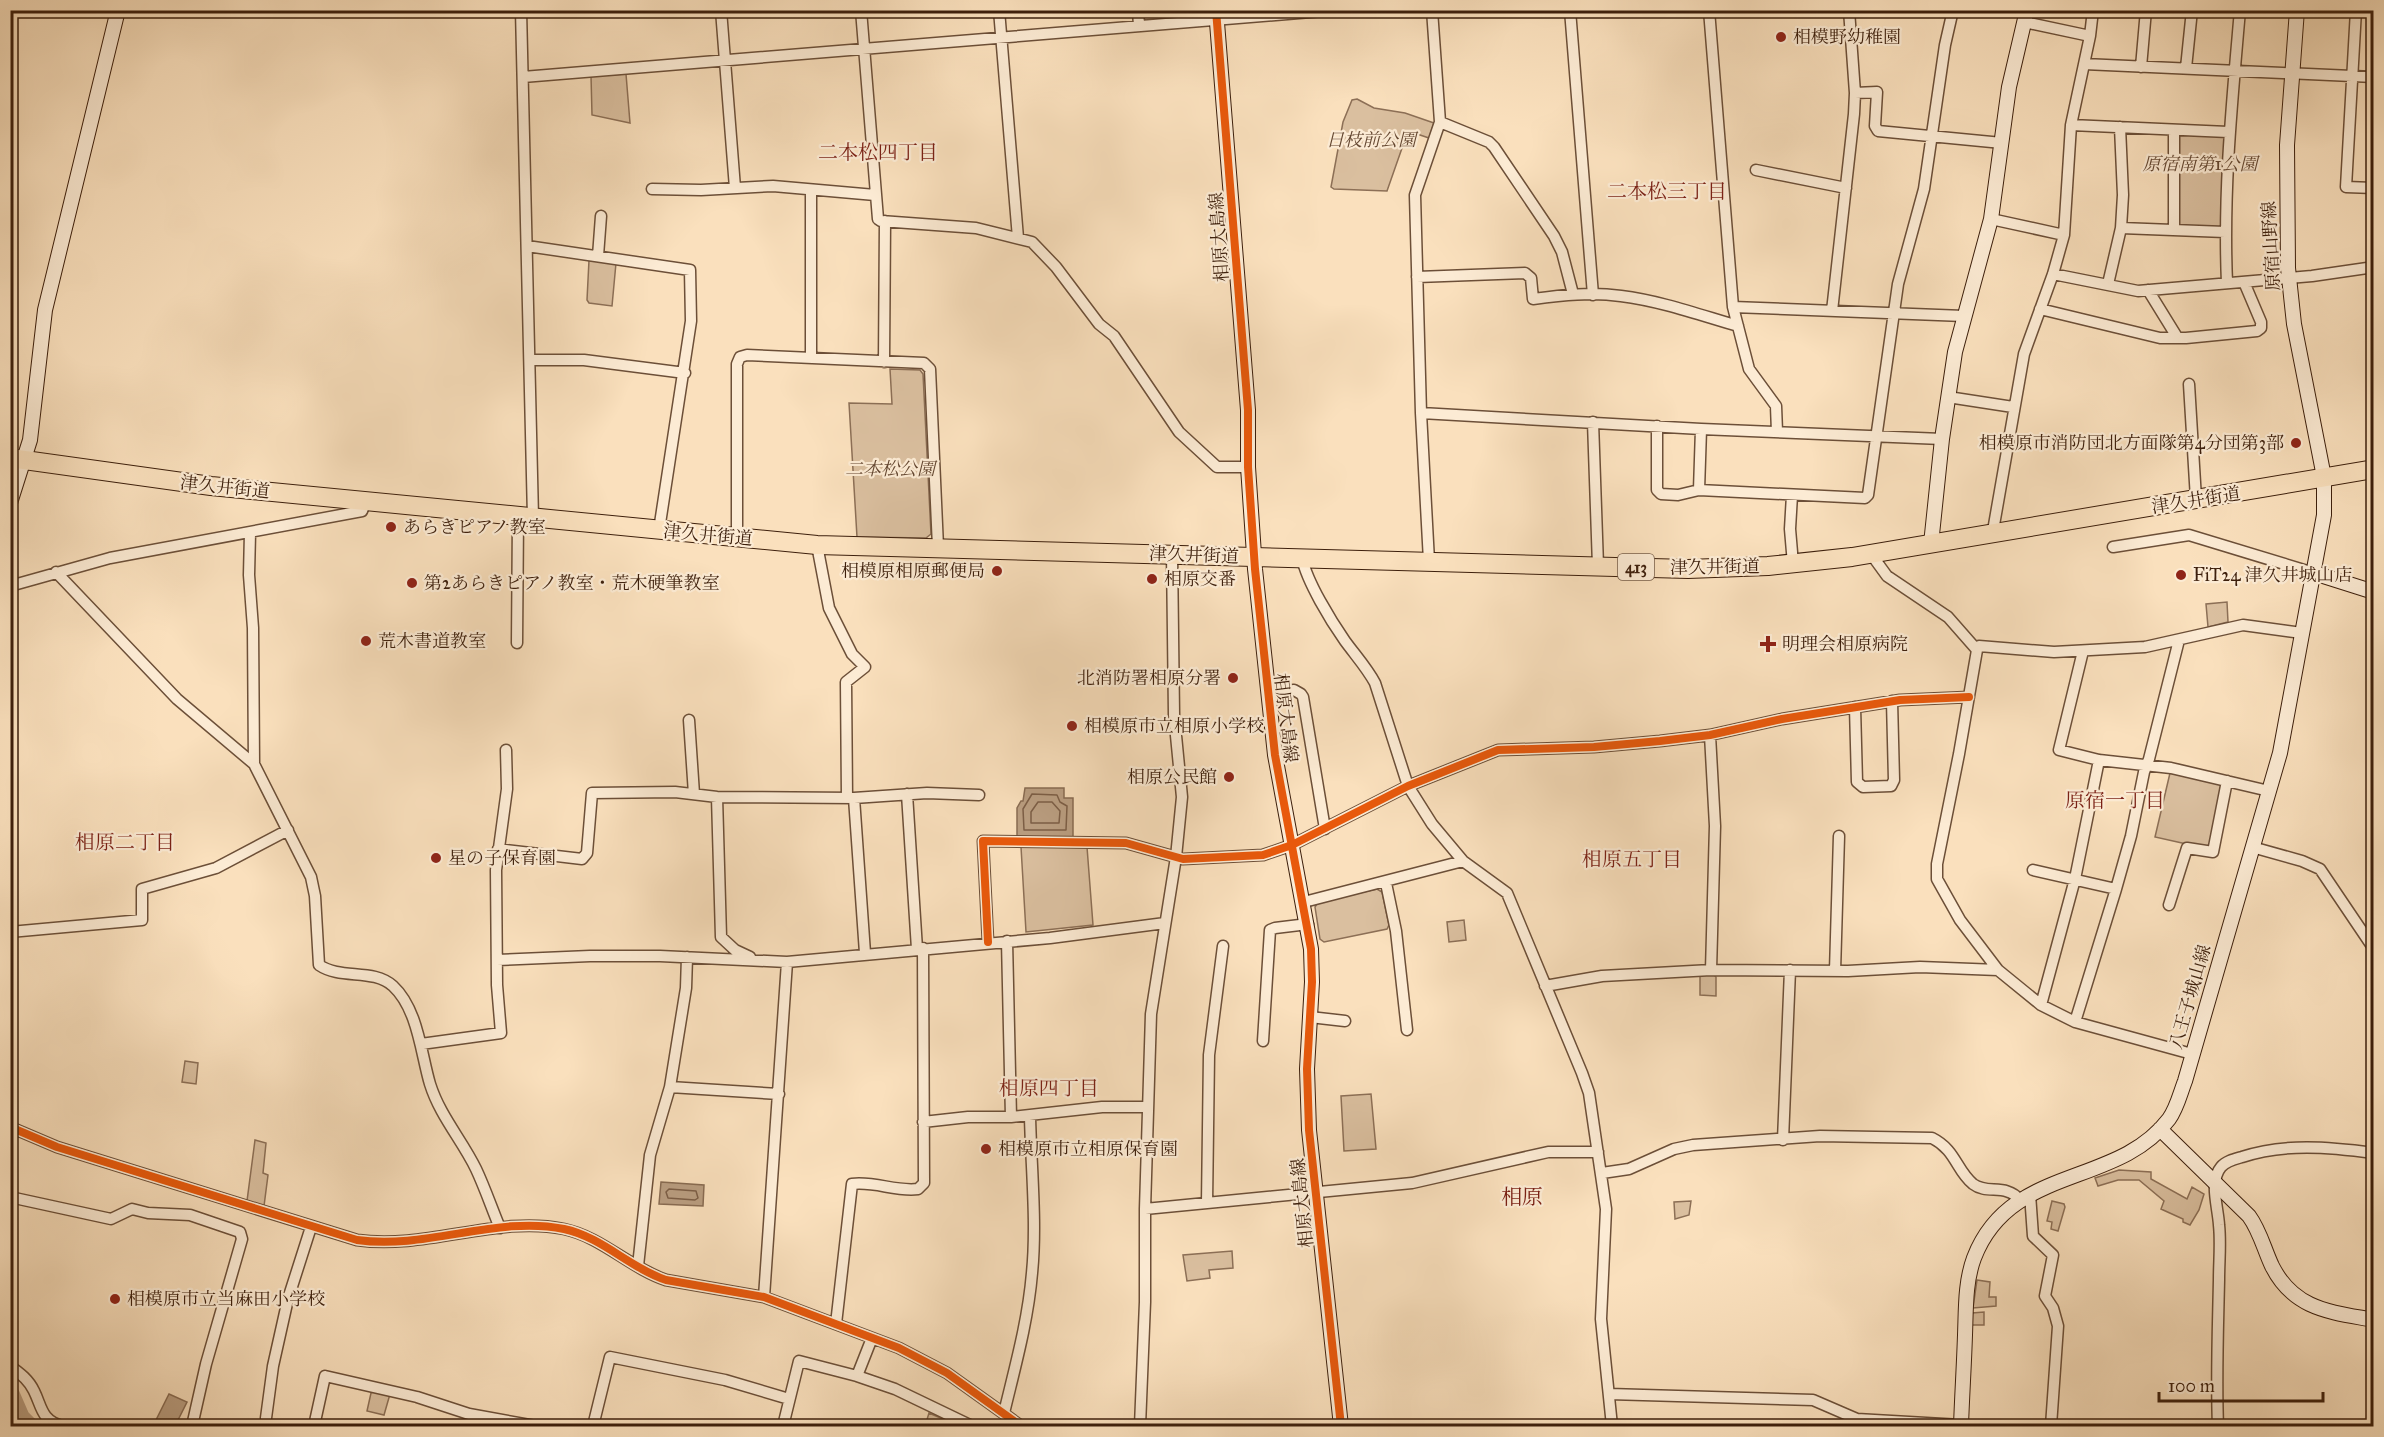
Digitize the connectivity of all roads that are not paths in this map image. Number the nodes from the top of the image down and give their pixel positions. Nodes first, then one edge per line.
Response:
1 (118, 10) edge
2 (521, 10) edge
3 (721, 10) edge
4 (861, 10) edge
5 (999, 10) edge
6 (1137, 10) edge
7 (1335, 10) edge
8 (1432, 10) edge
9 (1570, 10) edge
10 (1709, 10) edge
11 (1849, 10) edge
12 (1953, 10) edge
13 (2093, 10) edge
14 (2146, 10) edge
15 (2192, 10) edge
16 (2240, 10) edge
17 (2297, 10) edge
18 (2356, 10) edge
19 (1294, 12) edge
20 (1216, 15) edge
21 (2025, 16) edge
22 (1139, 26) junction
23 (2090, 36) junction
24 (1002, 38) junction
25 (864, 49) junction
26 (725, 60) junction
27 (2084, 64) junction
28 (2140, 67) junction
29 (2186, 68) junction
30 (2235, 70) junction
31 (2291, 73) junction
32 (523, 76) junction
33 (2353, 76) junction
34 (2373, 77) edge
35 (1855, 93) junction
36 (1440, 122) junction
37 (2071, 125) junction
38 (2120, 127) junction
39 (2174, 130) junction
40 (2228, 132) junction
41 (1932, 136) junction
42 (2002, 143) junction
43 (1756, 170) dead end
44 (735, 188) junction
45 (1846, 188) junction
46 (2373, 188) edge
47 (652, 189) dead end
48 (811, 190) junction
49 (875, 195) junction
50 (602, 216) dead end
51 (1991, 219) junction
52 (885, 221) junction
53 (2121, 228) junction
54 (2174, 230) junction
55 (2225, 232) junction
56 (2064, 235) junction
57 (1018, 238) junction
58 (527, 246) junction
59 (598, 256) junction
60 (2373, 267) edge
61 (2053, 274) junction
62 (1417, 277) junction
63 (2289, 278) junction
64 (2244, 282) junction
65 (2227, 283) junction
66 (2108, 284) junction
67 (2148, 290) junction
68 (1573, 294) junction
69 (1593, 294) junction
70 (1733, 306) junction
71 (2040, 309) junction
72 (1832, 310) junction
73 (1894, 314) junction
74 (1964, 316) junction
75 (1738, 326) junction
76 (2177, 337) junction
77 (811, 358) junction
78 (530, 360) junction
79 (884, 362) junction
80 (685, 373) junction
81 (2189, 384) dead end
82 (1948, 397) junction
83 (2013, 407) junction
84 (1421, 413) junction
85 (1593, 422) junction
86 (1657, 426) junction
87 (1701, 429) junction
88 (1777, 432) junction
89 (1878, 436) junction
90 (1942, 439) junction
91 (17, 459) edge
92 (1248, 467) junction
93 (2373, 469) edge
94 (2324, 477) junction
95 (1699, 490) junction
96 (1792, 495) junction
97 (2196, 499) junction
98 (366, 501) junction
99 (10, 503) edge
100 (526, 517) junction
101 (659, 530) junction
102 (250, 533) junction
103 (1994, 533) junction
104 (737, 538) junction
105 (1931, 544) junction
106 (817, 545) junction
107 (938, 547) junction
108 (2113, 547) dead end
109 (1172, 554) junction
110 (1871, 554) junction
111 (1254, 557) junction
112 (1302, 558) junction
113 (1429, 561) junction
114 (1793, 564) junction
115 (1598, 566) junction
116 (56, 572) junction
117 (2314, 573) junction
118 (10, 586) edge
119 (2373, 592) edge
120 (2302, 633) junction
121 (2179, 640) junction
122 (517, 643) dead end
123 (1977, 650) junction
124 (2083, 651) junction
125 (1268, 693) junction
126 (1969, 697) junction
127 (1892, 701) junction
128 (1855, 707) junction
129 (689, 720) dead end
130 (1710, 735) junction
131 (506, 750) dead end
132 (2099, 760) junction
133 (254, 764) junction
134 (2147, 765) junction
135 (2227, 781) junction
136 (1408, 786) junction
137 (2269, 791) junction
138 (694, 794) junction
139 (907, 794) junction
140 (979, 795) dead end
141 (717, 797) junction
142 (851, 798) junction
143 (1325, 829) junction
144 (288, 830) junction
145 (1839, 836) dead end
146 (1292, 845) junction
147 (2252, 847) junction
148 (498, 849) junction
149 (1176, 857) junction
150 (1463, 861) junction
151 (2033, 870) dead end
152 (2075, 879) junction
153 (1386, 883) junction
154 (2116, 889) junction
155 (1304, 902) junction
156 (2169, 905) dead end
157 (1165, 923) junction
158 (1308, 924) junction
159 (10, 932) edge
160 (1007, 941) junction
161 (988, 942) junction
162 (1223, 946) dead end
163 (920, 949) junction
164 (2373, 950) edge
165 (865, 953) junction
166 (687, 957) junction
167 (497, 960) junction
168 (765, 960) junction
169 (787, 962) junction
170 (1711, 970) junction
171 (1790, 970) junction
172 (1998, 970) junction
173 (1834, 971) junction
174 (1545, 986) junction
175 (2041, 1005) junction
176 (1310, 1017) junction
177 (1345, 1021) dead end
178 (2075, 1022) junction
179 (1407, 1029) dead end
180 (1263, 1041) dead end
181 (421, 1044) junction
182 (2192, 1054) junction
183 (670, 1087) junction
184 (779, 1094) junction
185 (1148, 1107) junction
186 (1030, 1116) junction
187 (1011, 1117) junction
188 (923, 1122) junction
189 (12, 1127) edge
190 (2160, 1130) junction
191 (1783, 1140) junction
192 (10, 1142) edge
193 (1598, 1152) junction
194 (2373, 1153) edge
195 (1602, 1173) junction
196 (2214, 1182) junction
197 (1316, 1191) junction
198 (10, 1197) edge
199 (2025, 1197) junction
200 (1207, 1203) junction
201 (1144, 1209) junction
202 (312, 1227) junction
203 (500, 1228) junction
204 (638, 1266) junction
205 (764, 1297) junction
206 (2373, 1320) edge
207 (836, 1324) junction
208 (872, 1338) junction
209 (10, 1366) edge
210 (857, 1376) junction
211 (1609, 1394) junction
212 (789, 1399) junction
213 (1004, 1413) junction
214 (266, 1418) dead end
215 (62, 1426) edge
216 (94, 1426) edge
217 (105, 1426) edge
218 (192, 1426) edge
219 (314, 1426) edge
220 (535, 1426) edge
221 (593, 1426) edge
222 (783, 1426) edge
223 (972, 1426) edge
224 (1021, 1426) edge
225 (1140, 1426) edge
226 (1341, 1426) edge
227 (1612, 1426) edge
228 (1961, 1426) edge
229 (2050, 1426) edge
230 (2218, 1426) edge

1 - 91 street
2 - 32 street
3 - 26 street
4 - 25 street
5 - 24 street
6 - 22 street
7 - 19 street
8 - 36 street
9 - 69 street
10 - 70 street
11 - 35 street
12 - 41 street
13 - 23 street
14 - 28 street
15 - 29 street
16 - 30 street
17 - 31 street, 原宿山野線
18 - 33 street
19 - 20 street
20 - 22 street
20 - 92 street, 相原大島線
21 - 23 street
21 - 42 street
22 - 24 street
23 - 27 street
24 - 25 street
24 - 57 street
25 - 26 street
25 - 49 street
26 - 32 street
26 - 44 street
27 - 28 street
27 - 37 street
28 - 29 street
29 - 30 street
30 - 31 street
30 - 40 street
31 - 33 street
31 - 63 street, 原宿山野線
32 - 58 street
33 - 34 street
33 - 46 street
35 - 41 street
35 - 45 street
36 - 62 street
36 - 68 street
37 - 38 street
37 - 56 street
38 - 39 street
38 - 53 street
39 - 40 street
39 - 54 street
40 - 55 street
41 - 42 street
41 - 73 street
42 - 51 street
43 - 45 street
44 - 47 street
44 - 48 street
45 - 72 street
48 - 49 street
48 - 77 street
49 - 52 street
50 - 59 street
51 - 56 street
51 - 74 street
52 - 57 street
52 - 79 street
53 - 54 street
53 - 66 street
54 - 55 street
55 - 65 street
56 - 61 street
57 - 92 street
58 - 59 street
58 - 78 street
59 - 80 street
60 - 63 street
61 - 66 street
61 - 71 street
62 - 68 street
62 - 84 street
63 - 64 street
63 - 94 street, 原宿山野線
64 - 65 street
64 - 76 street
65 - 67 street
66 - 67 street
67 - 76 street
68 - 69 street
69 - 75 street
70 - 72 street
70 - 75 street
71 - 76 street
71 - 83 street
72 - 73 street
73 - 74 street
73 - 89 street
74 - 82 street
75 - 88 street
77 - 79 street
77 - 104 street
78 - 80 street
78 - 100 street
79 - 107 street
80 - 101 street
81 - 97 street
82 - 83 street
82 - 90 street
83 - 103 street
84 - 85 street
84 - 113 street
85 - 86 street
85 - 115 street
86 - 87 street
86 - 95 street
87 - 88 street
87 - 95 street
88 - 89 street
89 - 90 street
89 - 96 street
90 - 105 street
91 - 98 highway, 津久井街道 / 413
91 - 99 street
92 - 111 street, 相原大島線
93 - 94 highway, 津久井街道 / 413
94 - 97 highway, 津久井街道 / 413
94 - 117 street, 八王子城山線
95 - 96 street
96 - 114 street
97 - 103 highway, 津久井街道 / 413
98 - 100 highway, 津久井街道 / 413
98 - 102 street
100 - 101 highway, 津久井街道 / 413
100 - 122 street
101 - 104 highway, 津久井街道 / 413
102 - 116 street
102 - 133 street
103 - 105 highway, 津久井街道 / 413
104 - 106 highway, 津久井街道 / 413
105 - 110 highway, 津久井街道 / 413
106 - 107 highway, 津久井街道 / 413
106 - 142 street
107 - 109 highway, 津久井街道 / 413
108 - 117 street
109 - 111 highway, 津久井街道 / 413
109 - 149 street
110 - 114 highway, 津久井街道 / 413
110 - 123 street
111 - 112 highway, 津久井街道 / 413
111 - 125 street, 相原大島線
112 - 113 highway, 津久井街道 / 413
112 - 136 street
113 - 115 highway, 津久井街道 / 413
114 - 115 highway, 津久井街道 / 413
116 - 118 street
116 - 133 street
117 - 119 street
117 - 120 street, 八王子城山線
120 - 121 street
120 - 137 street, 八王子城山線
121 - 124 street
121 - 134 street
123 - 124 street
123 - 126 street
124 - 132 street
125 - 143 street
125 - 146 street, 相原大島線
126 - 127 street
126 - 172 street
127 - 128 street
127 - 128 street
128 - 130 street
129 - 138 street
130 - 136 street
130 - 170 street
131 - 148 street
132 - 134 street
132 - 152 street
133 - 144 street
134 - 135 street
134 - 154 street
135 - 137 street
135 - 156 street
136 - 143 street
136 - 150 street
137 - 147 street, 八王子城山線
138 - 141 street
138 - 148 street
139 - 140 street
139 - 142 street
139 - 163 street
141 - 142 street
141 - 168 street
142 - 165 street
143 - 146 street
144 - 159 street
144 - 181 street
145 - 173 street
146 - 149 street
146 - 155 street, 相原大島線
147 - 164 street
147 - 182 street, 八王子城山線
148 - 167 street
149 - 157 street
149 - 161 street
150 - 153 street
150 - 174 street
151 - 152 street
152 - 154 street
152 - 175 street
153 - 155 street
153 - 179 street
154 - 178 street
155 - 158 street, 相原大島線
157 - 160 street
157 - 185 street
158 - 176 street, 相原大島線
158 - 180 street
160 - 161 street
160 - 187 street
161 - 163 street
162 - 200 street
163 - 165 street
163 - 188 street
165 - 169 street
166 - 167 street
166 - 168 street
166 - 183 street
167 - 181 street
168 - 169 street
169 - 184 street
170 - 171 street
170 - 174 street
171 - 173 street
171 - 191 street
172 - 173 street
172 - 175 street
174 - 193 street
175 - 178 street
176 - 177 street
176 - 197 street, 相原大島線
178 - 182 street
181 - 203 street
182 - 190 street, 八王子城山線
183 - 184 street
183 - 204 street
184 - 205 street
185 - 186 street
185 - 201 street
186 - 187 street
186 - 213 street
187 - 188 street
188 - 207 street
189 - 192 street
189 - 202 street
190 - 196 street
190 - 199 street, 八王子城山線
191 - 195 street
191 - 199 street
193 - 195 street
193 - 197 street
194 - 196 street
195 - 211 street
196 - 206 street
196 - 230 street
197 - 200 street
197 - 226 street, 相原大島線
198 - 218 street
199 - 228 street, 八王子城山線
199 - 229 street
200 - 201 street
201 - 225 street
202 - 203 street
202 - 214 street
203 - 204 street
204 - 205 street
205 - 207 street
207 - 208 street
208 - 210 street
208 - 213 street
209 - 215 street
210 - 212 street
210 - 223 street
211 - 227 street
211 - 228 street
212 - 221 street
212 - 222 street
213 - 224 street
216 - 217 street
219 - 220 street

